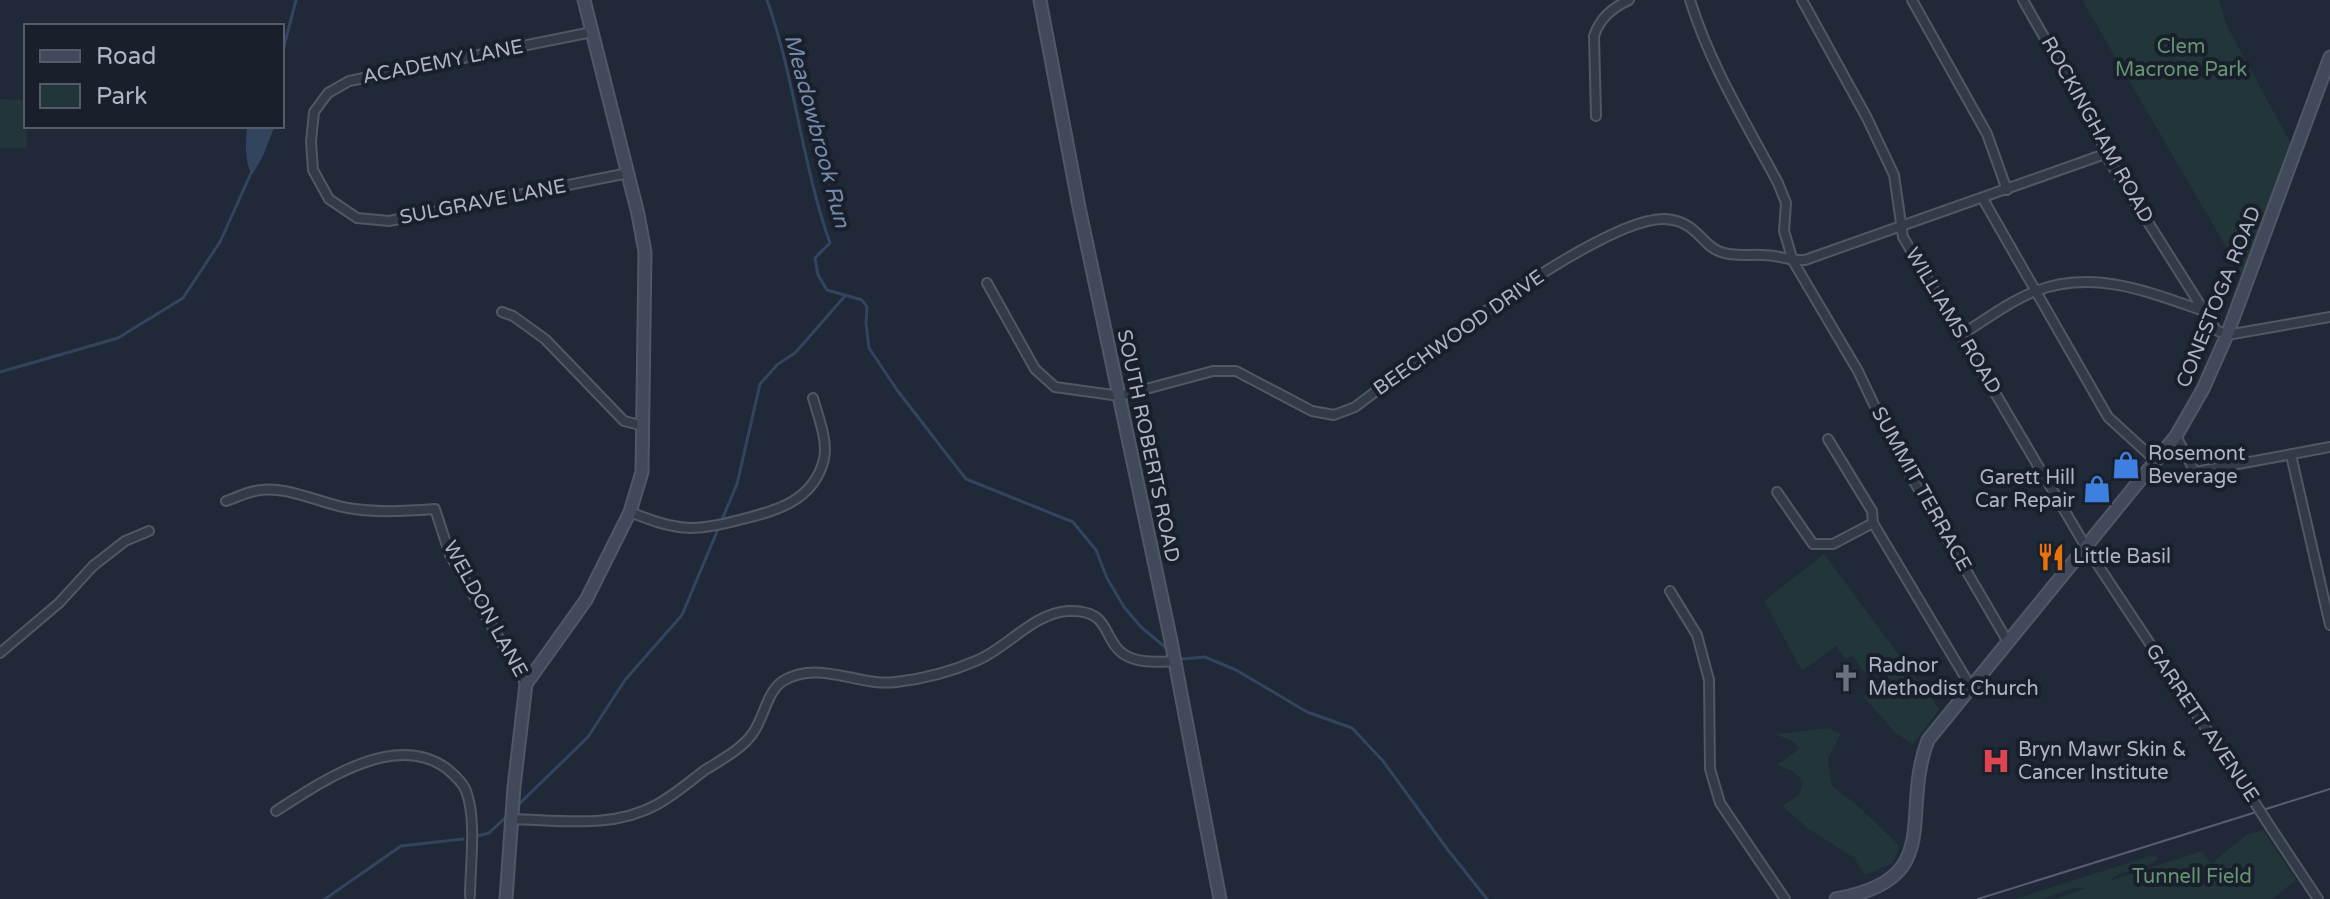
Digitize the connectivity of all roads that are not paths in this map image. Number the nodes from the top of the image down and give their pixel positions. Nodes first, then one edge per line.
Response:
1 (584, 0) edge
2 (1040, 0) edge
3 (1629, 0) edge
4 (1690, 0) edge
5 (1802, 0) edge
6 (1912, 0) edge
7 (2023, 0) edge
8 (592, 32) junction
9 (2330, 57) edge
10 (1596, 116) dead end
11 (2105, 154) junction
12 (313, 170) joint
13 (628, 173) junction
14 (2007, 190) junction
15 (1983, 199) junction
16 (1899, 226) junction
17 (1793, 261) junction
18 (987, 283) dead end
19 (2034, 291) junction
20 (502, 312) dead end
21 (2205, 312) junction
22 (2330, 317) edge
23 (1961, 335) junction
24 (2227, 335) junction
25 (1120, 396) junction
26 (813, 398) dead end
27 (644, 426) junction
28 (2176, 436) junction
29 (1828, 439) dead end
30 (2330, 447) edge
31 (2291, 455) junction
32 (2155, 460) junction
33 (1777, 492) dead end
34 (226, 501) dead end
35 (630, 512) junction
36 (1873, 523) junction
37 (149, 531) dead end
38 (2086, 547) junction
39 (1670, 591) dead end
40 (2330, 625) edge
41 (2008, 642) junction
42 (0, 653) edge
43 (1175, 661) junction
44 (526, 684) junction
45 (1971, 687) junction
46 (276, 811) dead end
47 (512, 816) junction
48 (468, 898) edge
49 (506, 899) edge
50 (1220, 899) edge
51 (1785, 899) edge
52 (1836, 899) edge
53 (2318, 899) edge

1 - 8 main road
2 - 25 main road, SOUTH ROBERTS ROAD
3 - 10 street
4 - 17 street, SUMMIT TERRACE
5 - 16 street, WILLIAMS ROAD
6 - 14 street
7 - 11 street, ROCKINGHAM ROAD
8 - 12 street, ACADEMY LANE
8 - 13 main road
9 - 24 main road, CONESTOGA ROAD
11 - 14 street
11 - 21 street, ROCKINGHAM ROAD
12 - 13 street, SULGRAVE LANE
13 - 27 main road
14 - 15 street
15 - 16 street
15 - 19 street
16 - 17 street
16 - 23 street, WILLIAMS ROAD
17 - 25 street, BEECHWOOD DRIVE
17 - 41 street, SUMMIT TERRACE
18 - 25 street
19 - 21 street
19 - 23 street
19 - 32 street
20 - 27 street
21 - 24 street, ROCKINGHAM ROAD
22 - 24 street
23 - 38 street, WILLIAMS ROAD
24 - 28 main road, CONESTOGA ROAD
25 - 43 main road, SOUTH ROBERTS ROAD
26 - 35 street
27 - 35 main road
28 - 31 street
28 - 32 main road, CONESTOGA ROAD
29 - 36 street
30 - 31 street
31 - 40 street
32 - 38 main road, CONESTOGA ROAD
33 - 36 street
34 - 44 street, WELDON LANE
35 - 44 main road
36 - 45 street
37 - 42 street
38 - 41 main road, CONESTOGA ROAD
38 - 53 street, GARRETT AVENUE, bridge
39 - 51 street
41 - 45 main road, CONESTOGA ROAD
43 - 47 street
43 - 50 main road, SOUTH ROBERTS ROAD
44 - 47 main road
45 - 52 main road, CONESTOGA ROAD
46 - 48 street
47 - 49 main road

